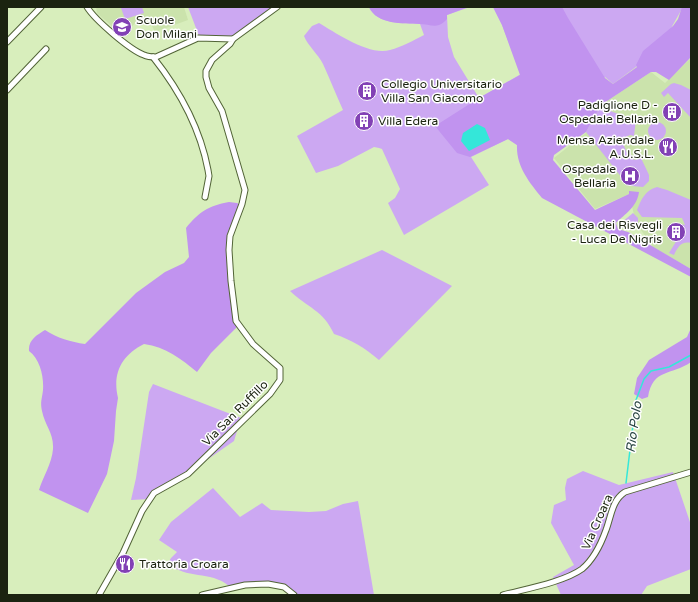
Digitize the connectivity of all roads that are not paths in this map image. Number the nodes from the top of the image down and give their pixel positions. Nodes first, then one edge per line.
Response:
1 (41, 7) edge
2 (86, 7) edge
3 (278, 7) edge
4 (233, 39) junction
5 (7, 42) edge
6 (46, 49) dead end
7 (153, 57) junction
8 (7, 90) edge
9 (205, 197) dead end
10 (691, 472) edge
11 (99, 595) edge
12 (202, 595) edge
13 (294, 595) edge
14 (503, 595) edge

1 - 5 street
2 - 7 street
3 - 4 street, Via San Ruffillo
4 - 7 street
4 - 11 street, Via San Ruffillo
6 - 8 street
7 - 9 street
10 - 14 street, Via Croara
12 - 13 street

